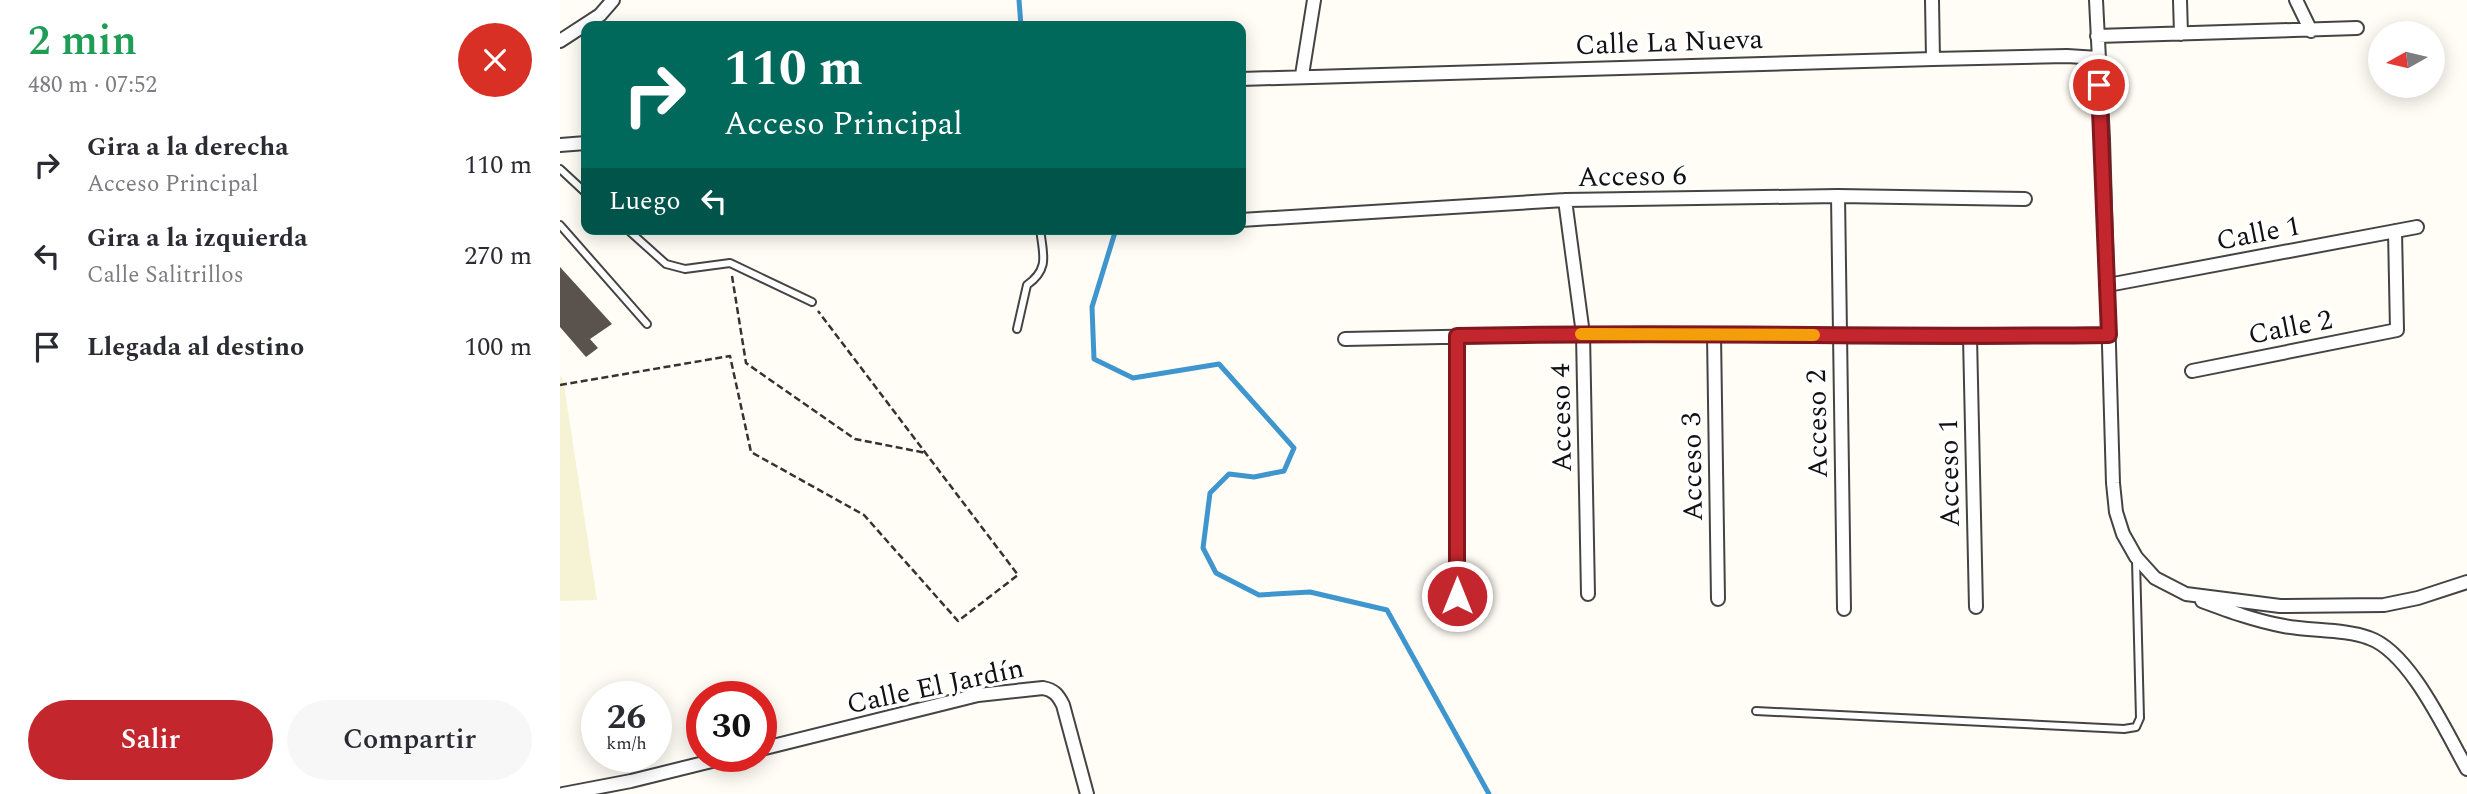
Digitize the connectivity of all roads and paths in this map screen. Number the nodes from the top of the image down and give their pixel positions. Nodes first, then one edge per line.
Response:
1 (613, 0) edge
2 (1314, 0) edge
3 (1932, 0) edge
4 (2096, 0) edge
5 (2180, 0) edge
6 (2296, 0) edge
7 (591, 21) edge
8 (581, 27) edge
9 (2357, 28) dead end
10 (2311, 31) junction
11 (2181, 34) junction
12 (2097, 36) junction
13 (560, 41) edge
14 (2098, 58) junction
15 (1933, 59) junction
16 (1302, 75) junction
17 (1246, 79) edge
18 (581, 144) edge
19 (560, 145) edge
20 (560, 169) edge
21 (581, 188) edge
22 (1838, 196) junction
23 (2025, 199) dead end
24 (1565, 200) junction
25 (1246, 220) edge
26 (560, 225) edge
27 (2417, 227) dead end
28 (2395, 231) junction
29 (634, 235) edge
30 (1041, 235) edge
31 (730, 263) junction
32 (2108, 285) junction
33 (812, 302) joint
34 (647, 324) dead end
35 (1017, 329) dead end
36 (1583, 334) junction
37 (1714, 335) junction
38 (1839, 335) junction
39 (2109, 335) junction
40 (1457, 336) junction
41 (1970, 337) junction
42 (1345, 339) dead end
43 (2192, 371) dead end
44 (560, 385) edge
45 (926, 453) junction
46 (2136, 557) junction
47 (2467, 582) edge
48 (1588, 594) dead end
49 (2186, 594) junction
50 (1457, 596) dead end
51 (1718, 599) dead end
52 (1976, 607) dead end
53 (1844, 609) dead end
54 (1756, 711) dead end
55 (777, 745) edge
56 (686, 767) edge
57 (2467, 769) edge
58 (563, 794) edge
59 (1087, 794) edge

1 - 7 street
2 - 16 street
3 - 15 street
4 - 12 street
5 - 11 street
6 - 10 street
8 - 13 street
9 - 10 street
10 - 11 street
11 - 12 street
12 - 14 street
14 - 15 street, Calle La Nueva
14 - 32 street
15 - 16 street, Calle La Nueva
16 - 17 street, Calle La Nueva
18 - 19 street
20 - 21 lane
22 - 23 street, Acceso 6
22 - 24 street, Acceso 6
22 - 38 street, Acceso 2
24 - 25 street, Acceso 6
24 - 36 street, Acceso 4
26 - 34 lane
27 - 28 street, Calle 1
28 - 32 street, Calle 1
28 - 43 street, Calle 2
29 - 31 lane
30 - 35 lane
31 - 33 lane
31 - 45 path
32 - 39 street
33 - 45 path
36 - 37 street
36 - 40 street
36 - 48 street, Acceso 4
37 - 38 street
37 - 51 street, Acceso 3
38 - 41 street
38 - 53 street, Acceso 2
39 - 41 street
39 - 46 street
40 - 42 street
40 - 50 street
41 - 52 street, Acceso 1
44 - 45 path
46 - 49 street
46 - 54 lane
47 - 49 street
49 - 57 street
55 - 59 street, Calle El Jardín
56 - 58 street

